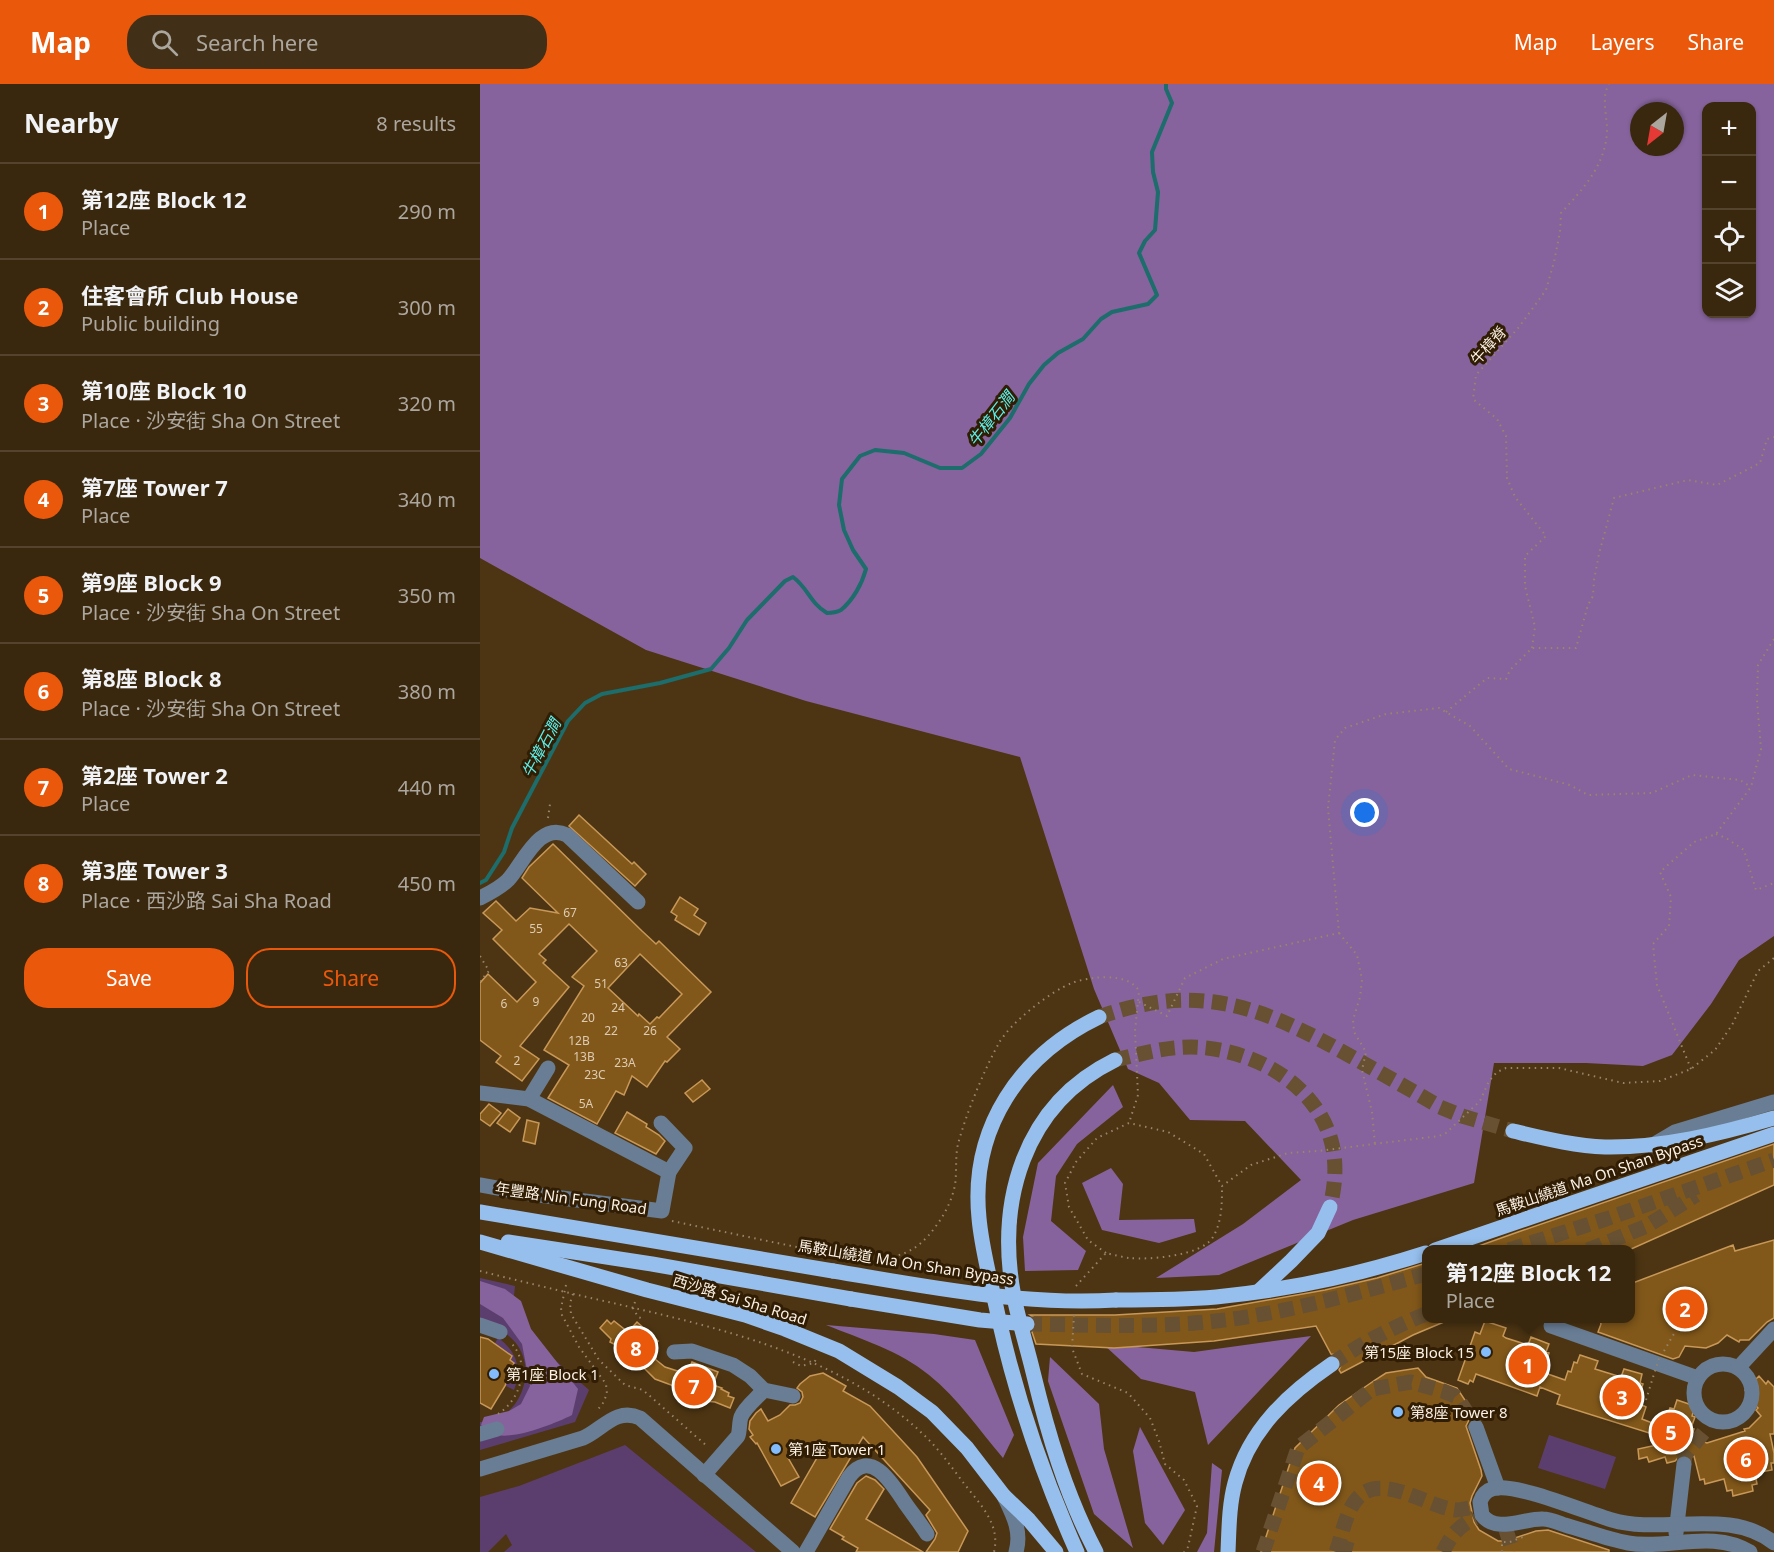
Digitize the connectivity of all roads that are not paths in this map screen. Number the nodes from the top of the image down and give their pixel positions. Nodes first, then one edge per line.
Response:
1 (480, 898) edge
2 (638, 902) dead end
3 (1099, 1017) tunnel mouth
4 (1114, 1060) tunnel mouth
5 (548, 1068) dead end
6 (480, 1092) edge
7 (529, 1099) junction
8 (1774, 1102) edge
9 (661, 1123) dead end
10 (1773, 1123) edge
11 (1514, 1131) tunnel mouth
12 (1653, 1145) junction
13 (669, 1172) junction
14 (480, 1185) edge
15 (1330, 1207) tunnel mouth
16 (480, 1212) edge
17 (480, 1240) edge
18 (1449, 1245) edge
19 (1422, 1254) edge
20 (1259, 1291) junction
21 (1028, 1324) tunnel mouth
22 (480, 1325) edge
23 (1551, 1326) dead end
24 (1774, 1329) edge
25 (500, 1332) road end
26 (674, 1352) dead end
27 (1332, 1364) tunnel mouth
28 (1738, 1368) junction
29 (1698, 1378) junction
30 (764, 1390) junction
31 (793, 1396) dead end
32 (497, 1422) road end
33 (1476, 1427) tunnel mouth
34 (480, 1434) edge
35 (1684, 1464) tunnel mouth
36 (480, 1469) edge
37 (704, 1475) junction
38 (1498, 1488) junction
39 (1004, 1497) junction
40 (1676, 1524) junction
41 (927, 1534) dead end
42 (1684, 1542) junction
43 (1774, 1543) edge
44 (792, 1552) edge
45 (806, 1552) edge
46 (1016, 1552) edge
47 (1056, 1552) edge
48 (1077, 1552) edge
49 (1096, 1552) edge
50 (1228, 1552) edge
51 (1750, 1552) edge

1 - 2 street
3 - 48 main road
4 - 49 main road
5 - 7 street
6 - 7 street
7 - 13 street
8 - 12 street
9 - 13 street
10 - 12 main road
10 - 18 main road, 馬鞍山繞道 Ma On Shan Bypass
11 - 12 main road
13 - 14 street, 年豐路 Nin Fung Road
15 - 20 main road
16 - 20 main road, 馬鞍山繞道 Ma On Shan Bypass, bridge
17 - 21 main road, bridge
17 - 39 main road, 西沙路 Sai Sha Road
19 - 20 main road, 馬鞍山繞道 Ma On Shan Bypass
22 - 25 street
23 - 29 street
24 - 28 street
26 - 30 street
27 - 50 main road
28 - 29 street
28 - 29 street
30 - 31 street
30 - 37 street
32 - 34 street
33 - 38 street
35 - 40 street
36 - 37 street
37 - 44 street
38 - 40 street
38 - 42 street
39 - 46 street
39 - 47 main road, 西沙路 Sai Sha Road
40 - 42 street
40 - 43 street
41 - 45 street
42 - 51 street

